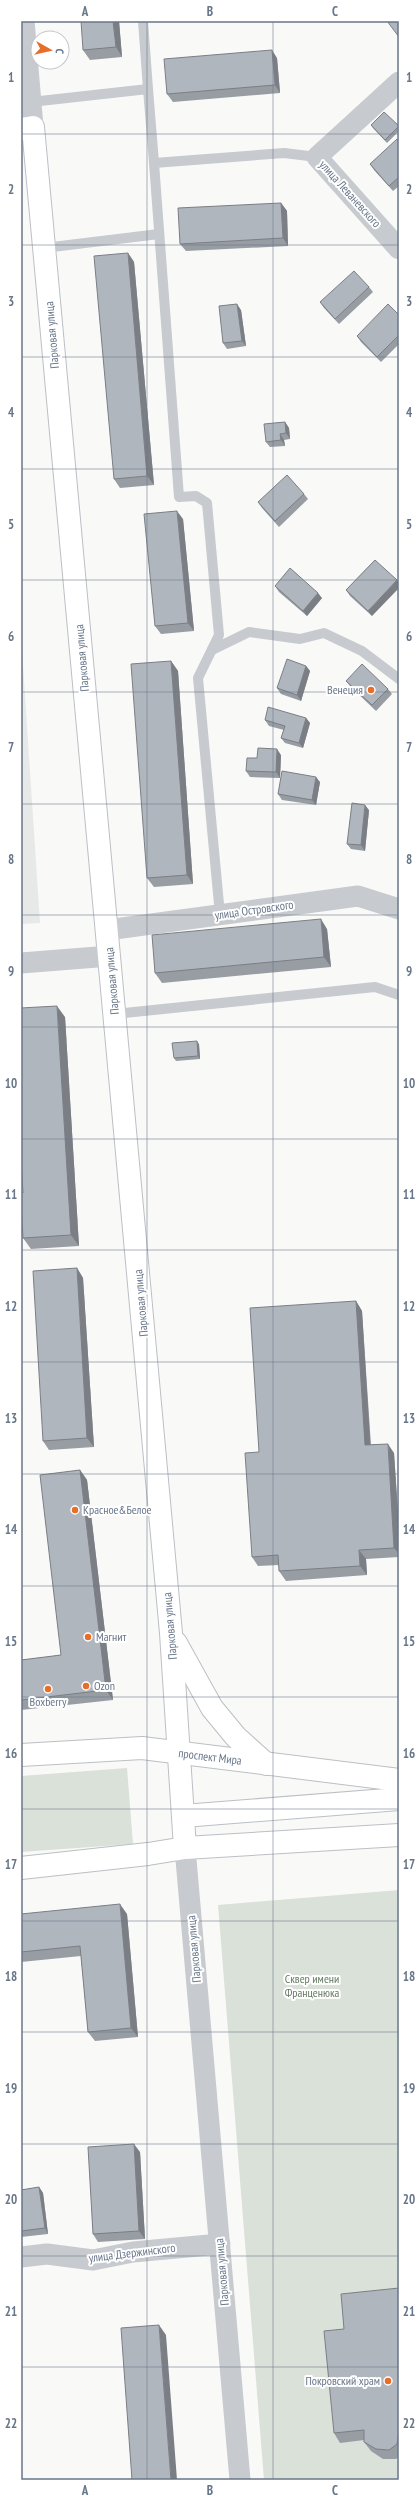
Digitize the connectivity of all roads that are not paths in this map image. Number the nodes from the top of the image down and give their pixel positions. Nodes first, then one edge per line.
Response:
1 (143, 21) edge
2 (23, 28) edge
3 (399, 82) edge
4 (148, 90) junction
5 (31, 102) junction
6 (27, 128) edge
7 (317, 157) junction
8 (154, 163) junction
9 (159, 234) junction
10 (44, 248) junction
11 (399, 249) edge
12 (212, 650) junction
13 (399, 679) edge
14 (399, 909) edge
15 (220, 915) junction
16 (107, 930) junction
17 (110, 956) junction
18 (21, 963) edge
19 (399, 995) edge
20 (115, 1014) junction
21 (171, 1633) junction
22 (181, 1754) junction
23 (21, 1755) edge
24 (266, 1764) junction
25 (399, 1780) edge
26 (399, 1799) edge
27 (183, 1816) junction
28 (399, 1835) edge
29 (185, 1848) junction
30 (21, 1868) edge
31 (220, 2244) junction
32 (21, 2257) edge
33 (240, 2480) edge

1 - 4 lane
2 - 5 street
3 - 7 street
4 - 5 lane
4 - 8 lane
5 - 6 street
6 - 10 main road, Парковая улица
7 - 8 lane
7 - 11 street, улица Леваневского
8 - 9 lane
9 - 10 lane
9 - 12 lane
10 - 16 main road, Парковая улица
12 - 13 lane
12 - 15 lane
14 - 15 street, улица Островского
15 - 16 street, улица Островского
16 - 17 main road, Парковая улица
17 - 18 street
17 - 20 main road, Парковая улица
19 - 20 lane
20 - 21 main road, Парковая улица
21 - 22 main road, Парковая улица
21 - 24 main road
22 - 23 main road, проспект Мира
22 - 24 main road, проспект Мира
22 - 27 main road, Парковая улица
24 - 25 main road, проспект Мира
26 - 27 main road
27 - 29 main road, Парковая улица
28 - 29 main road
29 - 30 main road
29 - 31 street, Парковая улица
31 - 32 street, улица Дзержинского
31 - 33 street, Парковая улица

